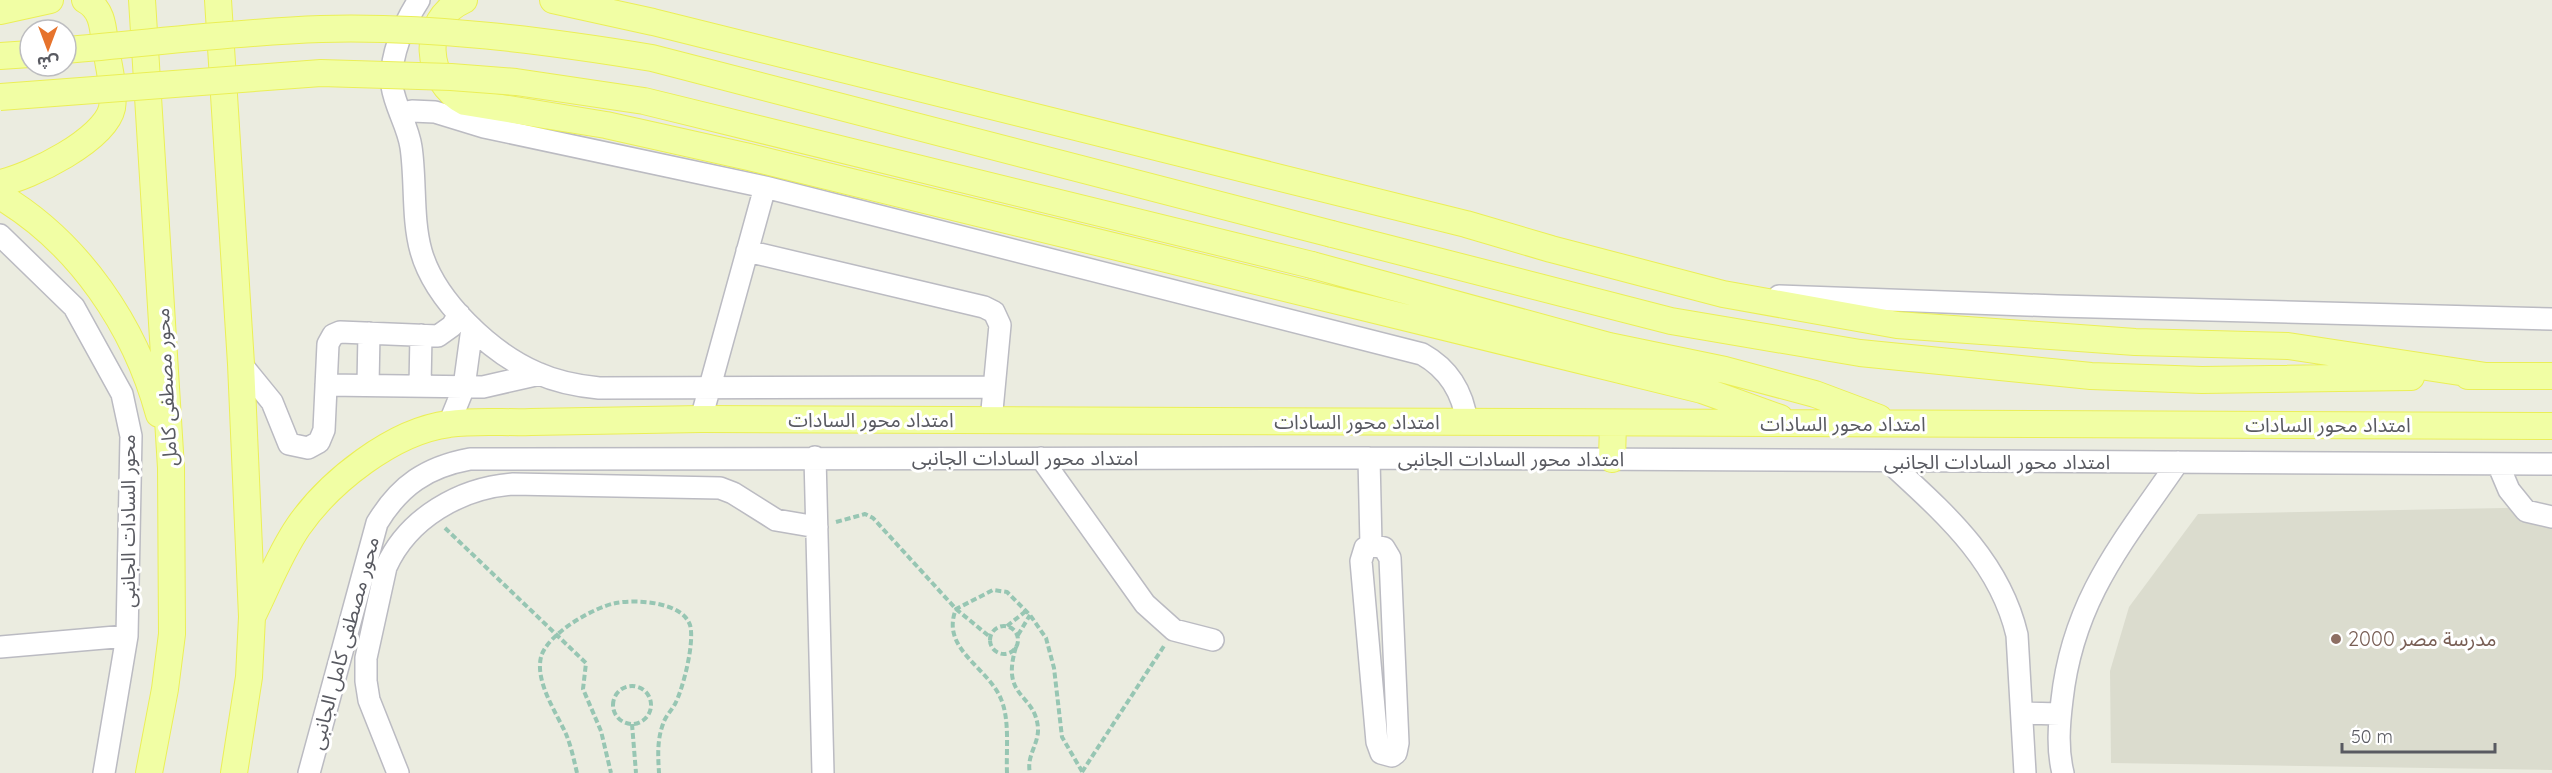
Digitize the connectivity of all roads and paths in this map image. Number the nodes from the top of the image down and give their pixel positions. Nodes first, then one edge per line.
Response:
1 (50, 0) edge
2 (85, 0) edge
3 (142, 0) edge
4 (218, 0) edge
5 (419, 0) edge
6 (464, 0) edge
7 (553, 0) edge
8 (0, 10) edge
9 (78, 49) edge
10 (18, 55) edge
11 (0, 56) edge
12 (0, 97) edge
13 (400, 113) junction
14 (0, 183) edge
15 (765, 187) junction
16 (0, 196) edge
17 (0, 235) edge
18 (747, 251) junction
19 (1723, 294) junction
20 (2552, 319) edge
21 (466, 321) junction
22 (369, 333) junction
23 (421, 335) junction
24 (241, 364) junction
25 (540, 375) junction
26 (2486, 375) junction
27 (2552, 376) edge
28 (326, 385) junction
29 (368, 385) junction
30 (420, 386) junction
31 (464, 387) junction
32 (709, 387) junction
33 (994, 387) junction
34 (701, 419) junction
35 (991, 420) junction
36 (1467, 423) junction
37 (1613, 423) junction
38 (449, 424) junction
39 (1792, 424) junction
40 (1894, 424) junction
41 (2552, 426) edge
42 (815, 457) junction
43 (1041, 458) junction
44 (1369, 458) junction
45 (470, 459) joint
46 (1612, 459) junction
47 (1888, 461) junction
48 (2178, 462) junction
49 (2498, 464) junction
50 (2552, 464) edge
51 (171, 468) junction
52 (430, 514) junction
53 (2552, 517) edge
54 (817, 527) junction
55 (1371, 545) junction
56 (956, 609) junction
57 (1026, 611) junction
58 (1030, 615) junction
59 (252, 617) junction
60 (1007, 626) junction
61 (1174, 630) junction
62 (557, 634) junction
63 (127, 636) junction
64 (1017, 636) junction
65 (990, 637) junction
66 (1213, 640) dead end
67 (1017, 646) junction
68 (0, 647) edge
69 (2023, 713) junction
70 (2060, 714) junction
71 (632, 723) junction
72 (316, 769) edge
73 (104, 773) edge
74 (149, 773) edge
75 (234, 773) edge
76 (398, 773) edge
77 (577, 773) edge
78 (611, 773) edge
79 (636, 773) edge
80 (659, 773) edge
81 (823, 773) edge
82 (1007, 773) edge
83 (1030, 773) edge
84 (1083, 773) edge
85 (2025, 773) edge
86 (2063, 773) edge

1 - 8 main road
2 - 14 main road
3 - 51 main road, محور مصطفى كامل
4 - 24 main road
5 - 13 street
6 - 39 main road
7 - 19 main road
9 - 26 main road, bridge
10 - 11 main road
12 - 40 main road, bridge
13 - 15 street
13 - 21 street
15 - 18 street
15 - 36 street
16 - 51 main road
17 - 63 street, محور السادات الجانبى
18 - 32 street
18 - 33 street
19 - 20 street
19 - 26 main road
21 - 23 street
21 - 25 street
21 - 31 street
22 - 23 street
22 - 28 street
22 - 29 street
23 - 30 street
24 - 28 street
24 - 59 main road
25 - 31 street
25 - 32 street
26 - 27 main road
28 - 29 street
29 - 30 street
30 - 31 street
31 - 38 street
32 - 33 street
32 - 34 street
33 - 35 street
34 - 35 main road, امتداد محور السادات
34 - 38 main road, امتداد محور السادات
35 - 36 main road, امتداد محور السادات
36 - 37 main road, امتداد محور السادات
37 - 39 main road, امتداد محور السادات
37 - 46 main road
38 - 59 main road, امتداد محور السادات
39 - 40 main road, امتداد محور السادات
40 - 41 main road, امتداد محور السادات
42 - 43 street, امتداد محور السادات الجانبى
42 - 45 street, امتداد محور السادات الجانبى
42 - 54 street
43 - 44 street, امتداد محور السادات الجانبى
43 - 61 street
44 - 46 street, امتداد محور السادات الجانبى
44 - 55 street
45 - 72 street, محور مصطفى كامل الجانبى
46 - 47 street, امتداد محور السادات الجانبى
47 - 48 street, امتداد محور السادات الجانبى
47 - 69 street
48 - 49 street, امتداد محور السادات الجانبى
48 - 70 street
49 - 50 street, امتداد محور السادات الجانبى
49 - 53 street
51 - 74 main road, محور مصطفى كامل
52 - 54 street
52 - 62 path
52 - 76 street
54 - 56 path
54 - 81 street
55 - 55 street
56 - 57 path
56 - 65 path
56 - 82 path
57 - 58 path
57 - 60 path
58 - 64 path
58 - 84 path
59 - 75 main road
60 - 64 path
60 - 65 path
61 - 66 street
61 - 84 path
62 - 77 path
62 - 78 path
62 - 80 path
63 - 68 street
63 - 73 street
64 - 67 path
65 - 67 path
67 - 83 path
69 - 70 street
69 - 85 street
70 - 86 street
71 - 71 path
71 - 79 path

